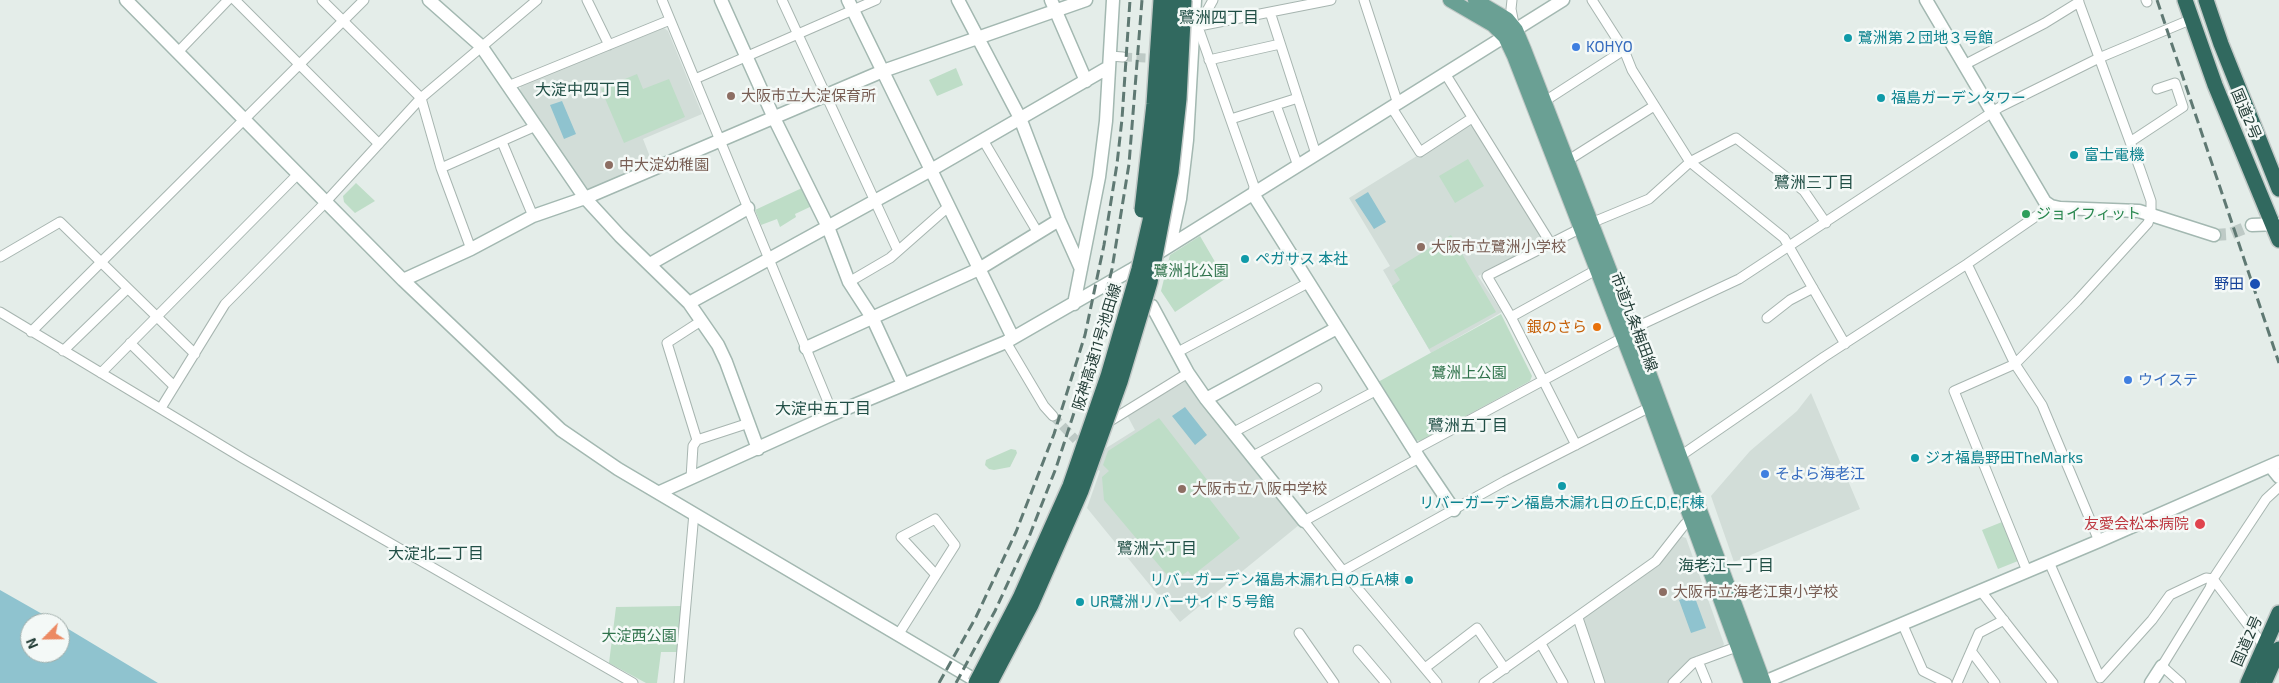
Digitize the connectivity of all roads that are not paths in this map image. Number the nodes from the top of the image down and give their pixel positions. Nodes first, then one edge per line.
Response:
1 (126, 0) edge
2 (228, 0) edge
3 (235, 0) edge
4 (322, 0) edge
5 (364, 0) edge
6 (429, 0) edge
7 (537, 0) edge
8 (587, 0) edge
9 (662, 0) edge
10 (721, 0) edge
11 (782, 0) edge
12 (876, 0) edge
13 (958, 0) edge
14 (1086, 0) edge
15 (1113, 0) edge
16 (1160, 0) edge
17 (1172, 0) edge
18 (1184, 0) edge
19 (1195, 0) edge
20 (1213, 0) edge
21 (1331, 0) edge
22 (1364, 0) edge
23 (1450, 0) edge
24 (1475, 0) edge
25 (1512, 0) edge
26 (1592, 0) edge
27 (1926, 0) edge
28 (2185, 0) edge
29 (2206, 0) edge
30 (2078, 1) edge
31 (1557, 2) edge
32 (851, 5) edge
33 (1053, 5) edge
34 (1270, 12) junction
35 (2192, 19) junction
36 (670, 20) junction
37 (344, 21) junction
38 (1196, 27) junction
39 (798, 34) junction
40 (1511, 34) junction
41 (978, 37) junction
42 (1280, 44) junction
43 (609, 45) junction
44 (481, 46) junction
45 (1624, 50) junction
46 (178, 52) junction
47 (746, 56) junction
48 (1147, 58) tunnel mouth
49 (2099, 58) junction
50 (1114, 60) junction
51 (1192, 60) junction
52 (1210, 60) junction
53 (298, 65) junction
54 (1964, 65) junction
55 (883, 71) junction
56 (1446, 74) junction
57 (695, 79) junction
58 (1086, 81) junction
59 (508, 86) junction
60 (2157, 89) dead end
61 (826, 96) junction
62 (421, 98) junction
63 (1298, 98) junction
64 (1545, 101) junction
65 (1276, 105) junction
66 (1395, 106) junction
67 (1654, 106) junction
68 (1992, 114) junction
69 (246, 118) junction
70 (774, 118) junction
71 (1020, 118) junction
72 (1472, 118) junction
73 (1231, 119) junction
74 (536, 126) junction
75 (983, 140) junction
76 (502, 142) junction
77 (720, 142) junction
78 (2130, 142) junction
79 (379, 144) junction
80 (1316, 154) junction
81 (1567, 161) junction
82 (1690, 162) junction
83 (1298, 166) junction
84 (441, 168) junction
85 (931, 170) junction
86 (298, 174) junction
87 (2279, 189) edge
88 (1253, 194) junction
89 (585, 198) junction
90 (326, 202) junction
91 (874, 202) junction
92 (949, 206) junction
93 (2051, 206) junction
94 (748, 208) junction
95 (2152, 214) junction
96 (533, 216) junction
97 (1059, 220) junction
98 (1826, 223) junction
99 (2276, 224) edge
100 (2252, 225) tunnel mouth
101 (1586, 226) junction
102 (828, 227) junction
103 (1038, 233) junction
104 (2214, 235) tunnel mouth
105 (2279, 240) edge
106 (1551, 244) junction
107 (1170, 245) junction
108 (1790, 247) junction
109 (471, 249) junction
110 (898, 251) junction
111 (0, 256) edge
112 (770, 260) junction
113 (100, 263) junction
114 (650, 264) junction
115 (1967, 264) junction
116 (979, 269) junction
117 (1081, 269) junction
118 (1131, 270) junction
119 (1596, 270) junction
120 (403, 280) junction
121 (849, 282) junction
122 (1308, 283) junction
123 (1813, 288) junction
124 (127, 289) junction
125 (689, 303) junction
126 (1074, 304) junction
127 (1152, 306) joint
128 (0, 312) edge
129 (1126, 315) junction
130 (1512, 317) junction
131 (156, 318) junction
132 (1767, 318) dead end
133 (872, 319) junction
134 (701, 321) junction
135 (1338, 328) junction
136 (31, 332) junction
137 (1627, 333) junction
138 (1009, 340) junction
139 (130, 344) junction
140 (1846, 344) junction
141 (806, 348) junction
142 (63, 351) junction
143 (1176, 353) junction
144 (195, 354) junction
145 (2015, 364) junction
146 (101, 373) junction
147 (1188, 373) junction
148 (1544, 380) junction
149 (903, 384) junction
150 (174, 386) junction
151 (1317, 388) dead end
152 (1376, 390) junction
153 (1206, 399) junction
154 (1650, 407) junction
155 (161, 408) junction
156 (833, 414) junction
157 (1053, 416) tunnel mouth
158 (749, 423) junction
159 (1232, 433) junction
160 (696, 440) junction
161 (1076, 440) dead end
162 (1576, 445) junction
163 (758, 449) junction
164 (1416, 454) junction
165 (1251, 457) junction
166 (1675, 460) junction
167 (2274, 464) edge
168 (2279, 476) edge
169 (691, 478) junction
170 (2279, 487) edge
171 (660, 492) junction
172 (1454, 510) junction
173 (694, 513) junction
174 (1691, 520) junction
175 (1304, 521) junction
176 (2099, 541) junction
177 (2050, 562) junction
178 (1343, 571) junction
179 (2027, 571) junction
180 (936, 575) junction
181 (2213, 579) junction
182 (1980, 590) junction
183 (2279, 613) edge
184 (1578, 618) junction
185 (2004, 620) junction
186 (1902, 623) junction
187 (1299, 633) dead end
188 (898, 635) junction
189 (1541, 644) junction
190 (2272, 648) edge
191 (1731, 649) dead end
192 (1358, 650) dead end
193 (1971, 651) junction
194 (1698, 661) junction
195 (2162, 666) junction
196 (1425, 668) junction
197 (1505, 669) junction
198 (633, 683) edge
199 (679, 683) edge
200 (976, 683) edge
201 (980, 683) edge
202 (990, 683) edge
203 (1334, 683) edge
204 (1386, 683) edge
205 (1437, 683) edge
206 (1484, 683) edge
207 (1563, 683) edge
208 (1600, 683) edge
209 (1673, 683) edge
210 (1707, 683) edge
211 (1760, 683) edge
212 (1947, 683) edge
213 (1957, 683) edge
214 (1995, 683) edge
215 (2053, 683) edge
216 (2151, 683) edge
217 (2180, 683) edge
218 (2248, 683) edge
219 (2264, 683) edge

1 - 46 street
2 - 46 street
3 - 53 street
4 - 37 street
5 - 37 street
6 - 44 street
7 - 44 street
8 - 43 street
9 - 36 street
10 - 47 street
11 - 39 street
12 - 32 street
13 - 41 street
14 - 33 street
15 - 50 street
16 - 129 highway, bridge
17 - 129 highway, 阪神高速11号池田線, bridge
18 - 202 highway, 阪神高速11号池田線, bridge
19 - 38 street
20 - 38 street
21 - 34 street
22 - 66 street
23 - 40 main road, 市道九条梅田線
24 - 40 main road, 市道九条梅田線
25 - 40 street
26 - 45 street
27 - 54 street
28 - 35 highway, 国道2号
29 - 87 highway, 国道2号
30 - 49 street
30 - 54 street
31 - 40 street
32 - 39 street
32 - 55 street
33 - 41 street
33 - 58 street
34 - 38 street
34 - 42 street
35 - 49 street
35 - 99 highway, 国道2号
36 - 43 street
36 - 57 street
37 - 53 street
37 - 62 street
38 - 51 street
38 - 52 street
39 - 47 street
39 - 61 street
40 - 56 street
40 - 64 main road, 市道九条梅田線
40 - 101 main road, 市道九条梅田線
41 - 55 street
41 - 71 street
42 - 52 street
42 - 63 street
43 - 59 street
44 - 59 street
44 - 62 street
45 - 64 street
45 - 67 street
46 - 69 street
47 - 57 street
47 - 70 street
48 - 51 street
49 - 68 street
49 - 78 street
50 - 58 street
50 - 117 street
51 - 107 street
52 - 73 street
53 - 69 street
53 - 79 street
54 - 68 street
55 - 61 street
55 - 85 street
56 - 66 street
56 - 72 street
57 - 77 street
58 - 71 street
59 - 74 street
60 - 78 street
61 - 70 street
61 - 91 street
62 - 79 street
62 - 84 street
63 - 65 street
63 - 80 street
64 - 81 main road, 市道九条梅田線
65 - 73 street
65 - 83 street
66 - 72 street
66 - 80 street
67 - 81 street
67 - 82 street
68 - 93 street
68 - 98 street
69 - 86 street
69 - 113 street
70 - 77 street
70 - 102 street
71 - 75 street
71 - 97 street
72 - 106 street
73 - 88 street
74 - 76 street
74 - 89 street
75 - 85 street
75 - 103 street
76 - 84 street
76 - 96 street
77 - 89 street
77 - 94 street
78 - 95 street
79 - 90 street
80 - 83 street
81 - 101 main road, 市道九条梅田線
82 - 98 street
82 - 101 street
82 - 108 street
83 - 88 street
84 - 109 street
85 - 91 street
85 - 92 street
86 - 90 street
86 - 131 street
88 - 107 street
88 - 122 street
89 - 96 street
89 - 114 street
90 - 120 street
90 - 144 street
91 - 102 street
91 - 110 street
92 - 110 street
92 - 116 street
93 - 95 street
93 - 115 street
94 - 112 street
94 - 114 street
95 - 104 street
95 - 145 street
96 - 109 street
97 - 103 street
97 - 117 street
98 - 108 street
99 - 100 street
99 - 105 highway, 国道2号
101 - 106 street
101 - 119 main road, 市道九条梅田線
101 - 137 main road, 市道九条梅田線
102 - 112 street
102 - 121 street
103 - 116 street
106 - 130 street
107 - 118 street
108 - 123 street
108 - 137 street
109 - 120 street
110 - 121 street
111 - 113 street
112 - 125 street
112 - 141 street
113 - 124 street
113 - 136 street
114 - 125 street
115 - 140 street
115 - 145 street
116 - 133 street
116 - 138 street
117 - 126 street
118 - 126 street
118 - 127 street
119 - 130 street
119 - 137 main road, 市道九条梅田線
120 - 171 street
121 - 133 street
122 - 135 street
122 - 143 street
123 - 132 street
123 - 140 street
124 - 131 street
124 - 142 street
125 - 134 street
126 - 138 street
127 - 143 street
128 - 136 street
129 - 200 highway, 阪神高速11号池田線, bridge
130 - 148 street
131 - 139 street
131 - 144 street
133 - 141 street
133 - 149 street
134 - 158 street
134 - 160 street
135 - 152 street
135 - 153 street
136 - 142 street
137 - 148 street
137 - 154 main road, 市道九条梅田線
137 - 166 main road, 市道九条梅田線
138 - 149 street
138 - 157 street
139 - 146 street
139 - 150 street
140 - 166 street
141 - 156 street
142 - 146 street
143 - 147 street
144 - 150 street
145 - 176 street
145 - 179 street
146 - 155 street
147 - 153 street
147 - 161 street
148 - 162 street
148 - 164 street
149 - 156 street
150 - 155 street
151 - 159 street
152 - 164 street
152 - 165 street
153 - 159 street
154 - 162 street
154 - 166 main road, 市道九条梅田線
155 - 198 street
156 - 163 street
158 - 160 street
158 - 163 street
159 - 165 street
160 - 169 street
162 - 172 street
163 - 169 street
164 - 172 street
164 - 175 street
165 - 175 street
166 - 174 main road, 市道九条梅田線
166 - 211 main road, 市道九条梅田線
167 - 168 street
167 - 176 street
169 - 171 street
170 - 181 street
171 - 173 street
172 - 178 street
173 - 188 street
173 - 199 street
174 - 184 street
174 - 211 main road, 市道九条梅田線
175 - 178 street
176 - 177 street
177 - 179 street
177 - 181 street
178 - 196 street
179 - 182 street
180 - 180 street
180 - 188 street
181 - 190 street
181 - 195 street
182 - 185 street
182 - 186 street
183 - 190 highway, 国道2号
184 - 189 street
184 - 208 street
185 - 193 street
185 - 215 street
186 - 211 street
186 - 212 street
187 - 203 street
188 - 201 street
189 - 197 street
189 - 207 street
190 - 218 highway, 国道2号
190 - 219 highway, 国道2号
191 - 194 street
192 - 204 street
193 - 213 street
193 - 214 street
194 - 209 street
194 - 210 street
195 - 216 street
195 - 217 street
196 - 197 street
196 - 205 street
197 - 206 street

